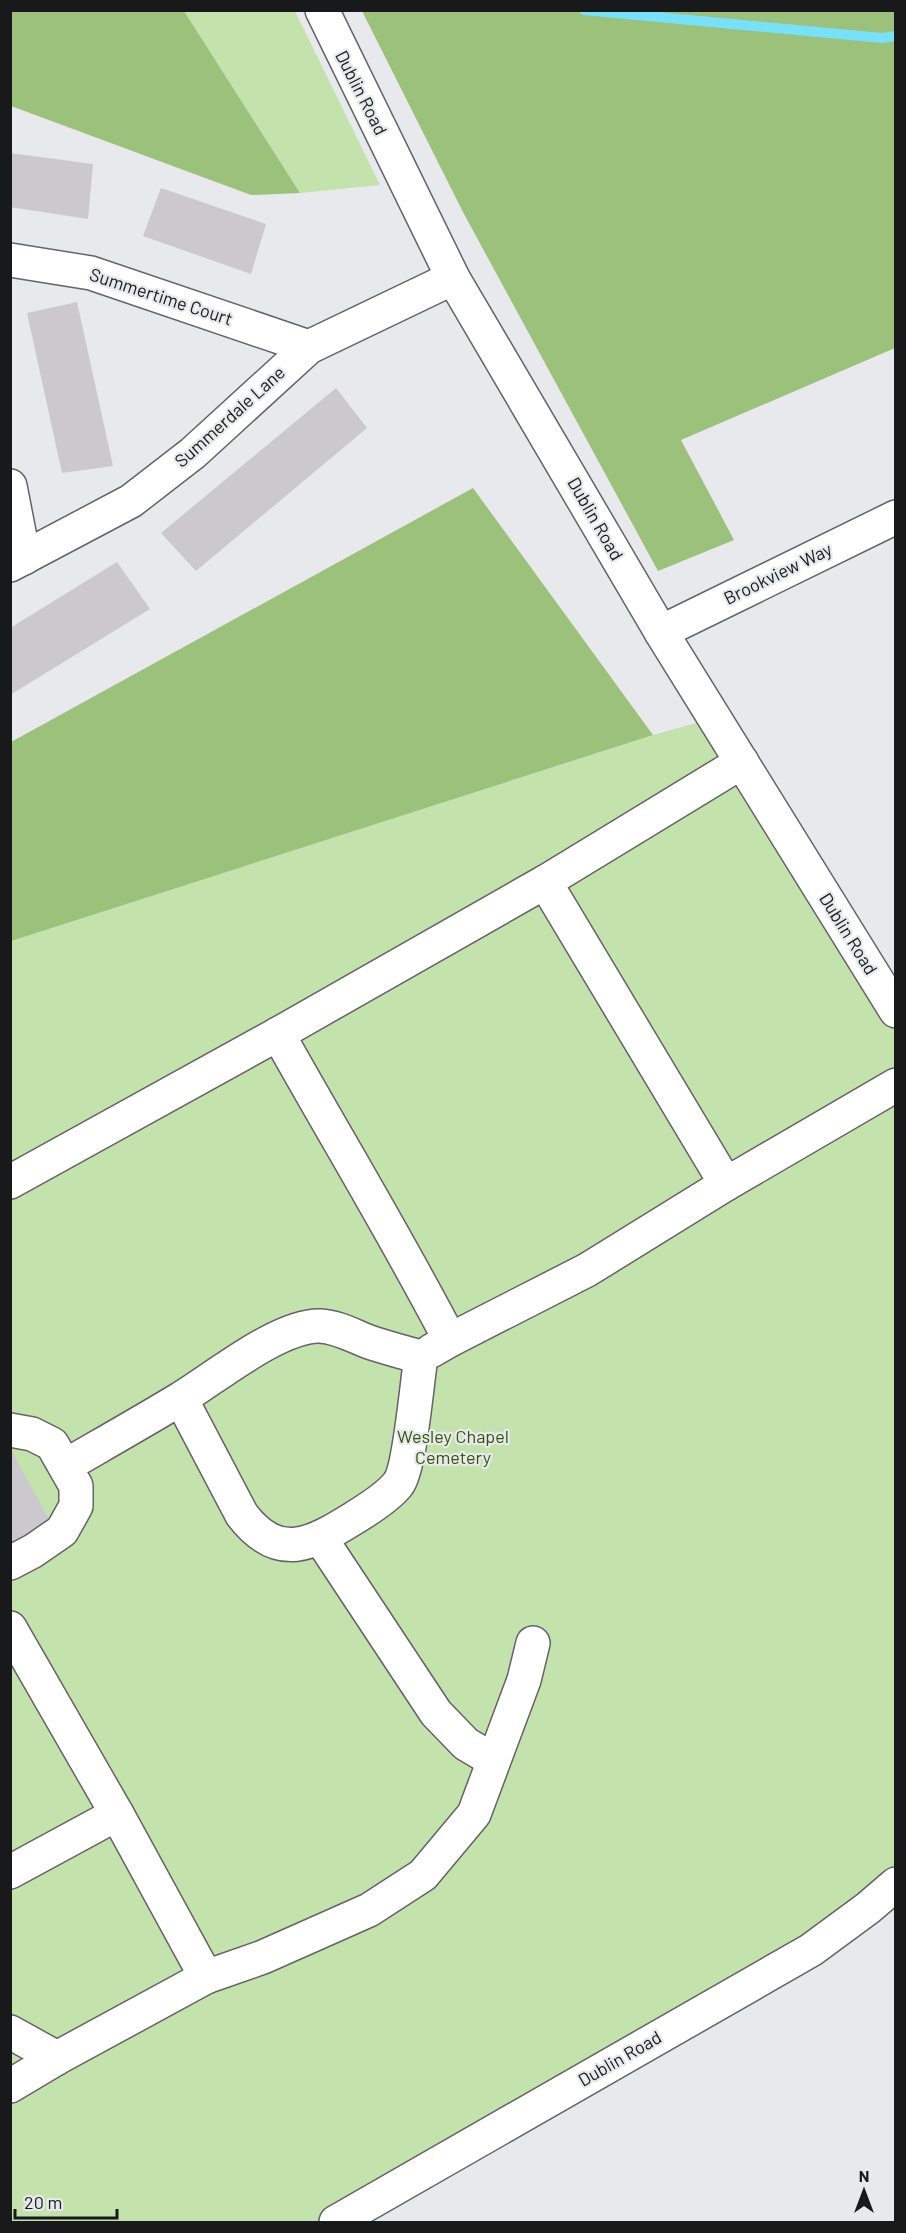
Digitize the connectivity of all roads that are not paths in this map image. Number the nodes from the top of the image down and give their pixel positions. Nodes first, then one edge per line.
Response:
1 (322, 10) edge
2 (10, 260) edge
3 (453, 278) junction
4 (309, 347) junction
5 (10, 486) edge
6 (896, 517) edge
7 (17, 561) edge
8 (661, 632) junction
9 (742, 762) junction
10 (545, 882) junction
11 (887, 978) edge
12 (896, 1011) edge
13 (278, 1034) junction
14 (896, 1085) edge
15 (10, 1182) edge
16 (726, 1184) junction
17 (450, 1340) junction
18 (421, 1357) junction
19 (181, 1399) junction
20 (10, 1430) edge
21 (65, 1466) junction
22 (321, 1539) junction
23 (10, 1563) edge
24 (12, 1633) edge
25 (533, 1643) dead end
26 (493, 1760) junction
27 (117, 1814) junction
28 (10, 1872) edge
29 (896, 1884) edge
30 (206, 1977) junction
31 (10, 2032) edge
32 (57, 2058) junction
33 (10, 2086) edge
34 (336, 2223) edge

1 - 3 main road, Dublin Road
2 - 4 main road, Summertime Court
3 - 4 main road, Summerdale Lane
3 - 8 main road, Dublin Road
4 - 7 main road, Summerdale Lane
5 - 7 main road
6 - 8 main road, Brookview Way
8 - 9 main road, Dublin Road
9 - 10 main road
9 - 11 main road, Dublin Road
10 - 13 main road
10 - 16 main road
11 - 12 main road, Dublin Road
13 - 15 main road
13 - 17 main road
14 - 16 main road
16 - 17 main road
17 - 18 main road
18 - 19 main road
18 - 22 main road
19 - 21 main road
19 - 22 main road
20 - 21 main road
21 - 23 main road
22 - 26 main road
24 - 27 main road
25 - 26 main road
26 - 30 main road
27 - 28 main road
27 - 30 main road
29 - 34 main road, Dublin Road
30 - 32 main road
31 - 32 main road
32 - 33 main road

